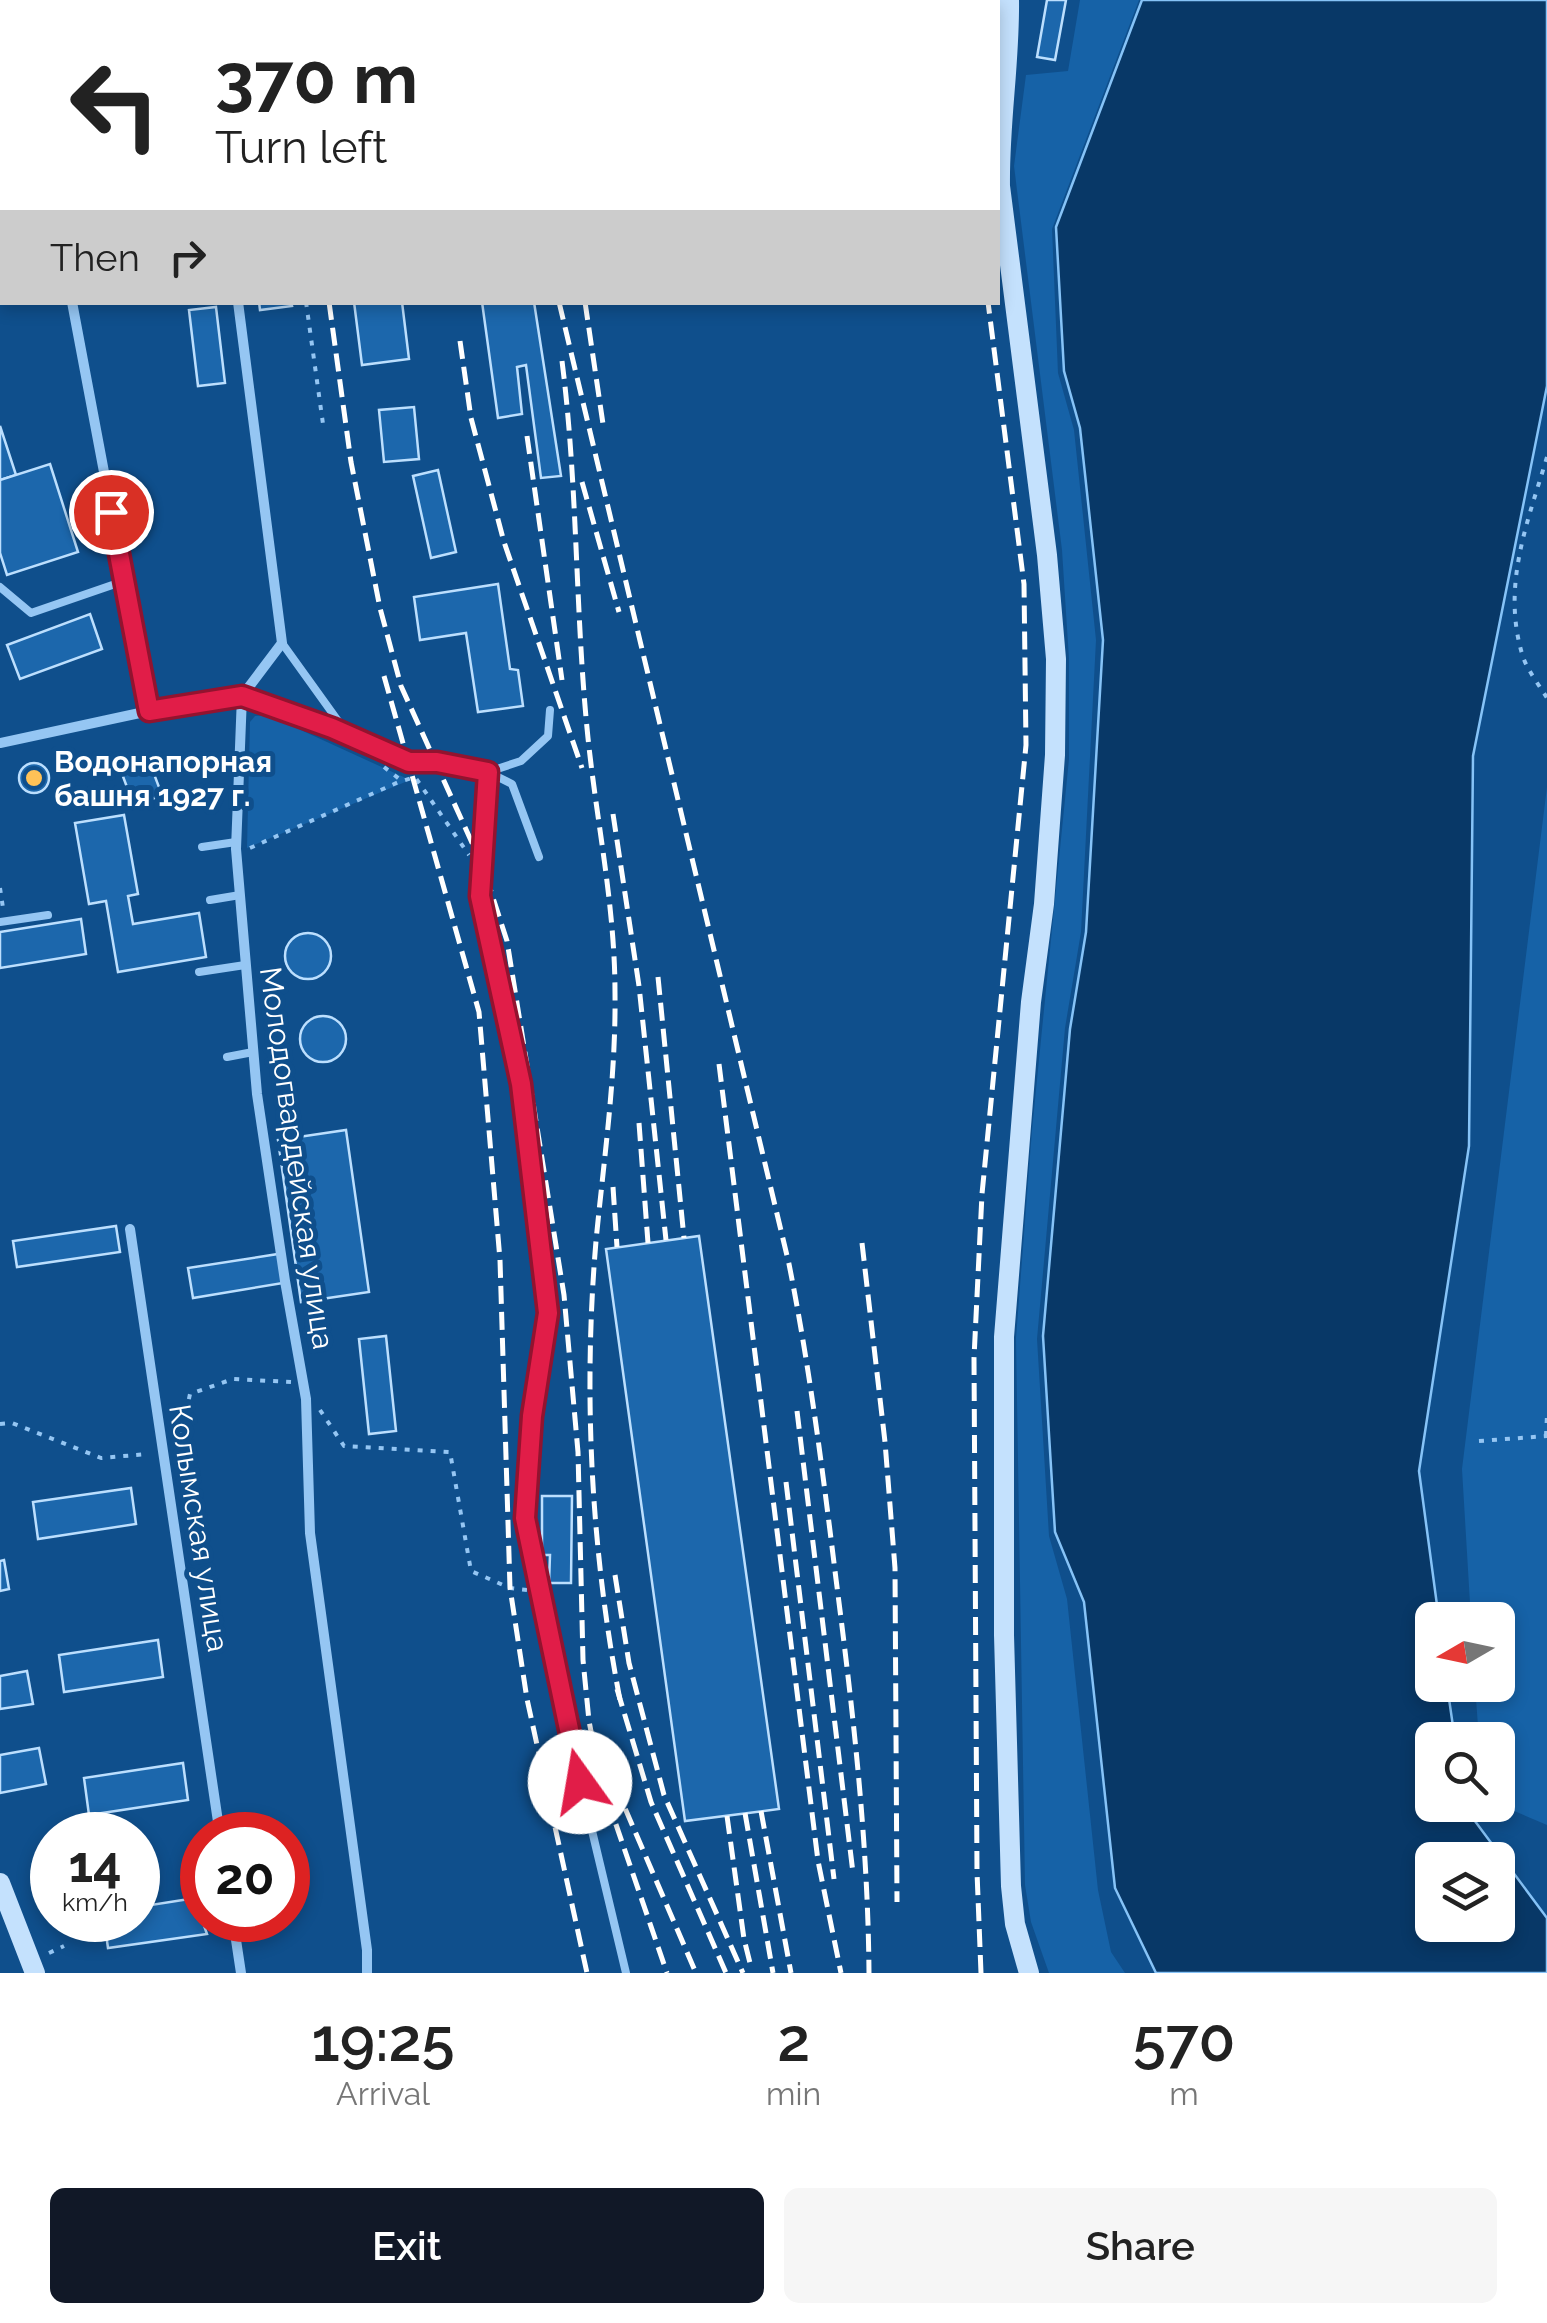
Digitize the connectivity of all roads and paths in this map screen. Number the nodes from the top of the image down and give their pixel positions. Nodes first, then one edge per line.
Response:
1 (1009, 0) edge
2 (1000, 129) edge
3 (1000, 186) edge
4 (73, 305) edge
5 (238, 305) edge
6 (306, 305) edge
7 (323, 424) dead end
8 (1547, 457) edge
9 (124, 581) junction
10 (0, 587) edge
11 (282, 643) junction
12 (242, 696) junction
13 (1547, 698) edge
14 (550, 710) dead end
15 (149, 711) junction
16 (349, 736) junction
17 (0, 743) edge
18 (375, 761) dead end
19 (488, 772) junction
20 (402, 781) junction
21 (202, 847) dead end
22 (236, 848) junction
23 (539, 857) dead end
24 (482, 874) junction
25 (0, 888) edge
26 (240, 895) junction
27 (210, 900) dead end
28 (48, 915) dead end
29 (3, 922) edge
30 (246, 965) junction
31 (198, 972) dead end
32 (253, 1052) junction
33 (227, 1058) dead end
34 (130, 1229) dead end
35 (303, 1383) junction
36 (1547, 1416) edge
37 (0, 1424) edge
38 (1547, 1436) edge
39 (1479, 1441) dead end
40 (162, 1453) junction
41 (539, 1591) junction
42 (217, 1812) edge
43 (0, 1883) edge
44 (236, 1942) edge
45 (34, 1973) edge
46 (241, 1973) edge
47 (367, 1973) edge
48 (626, 1973) edge
49 (1030, 1973) edge

1 - 2 main road
3 - 49 main road
4 - 9 street
5 - 11 street
6 - 7 path
8 - 13 path
9 - 10 lane
9 - 15 street
11 - 12 street
11 - 16 lane
12 - 15 street
12 - 16 lane
12 - 22 street, Молодогвардейская улица
14 - 19 lane
15 - 17 street
16 - 19 lane
18 - 20 path
19 - 23 lane
19 - 24 lane
20 - 22 path
20 - 24 path
21 - 22 lane
22 - 26 street, Молодогвардейская улица
24 - 41 lane
25 - 29 path
26 - 27 lane
26 - 30 street, Молодогвардейская улица
28 - 29 lane
30 - 31 lane
30 - 32 street, Молодогвардейская улица
32 - 33 lane
32 - 35 street, Молодогвардейская улица
34 - 40 street, Колымская улица
35 - 40 path
35 - 41 path
35 - 47 street, Молодогвардейская улица
36 - 38 path
37 - 40 path
38 - 39 path
40 - 42 street, Колымская улица
41 - 48 lane
43 - 45 main road
44 - 46 street

